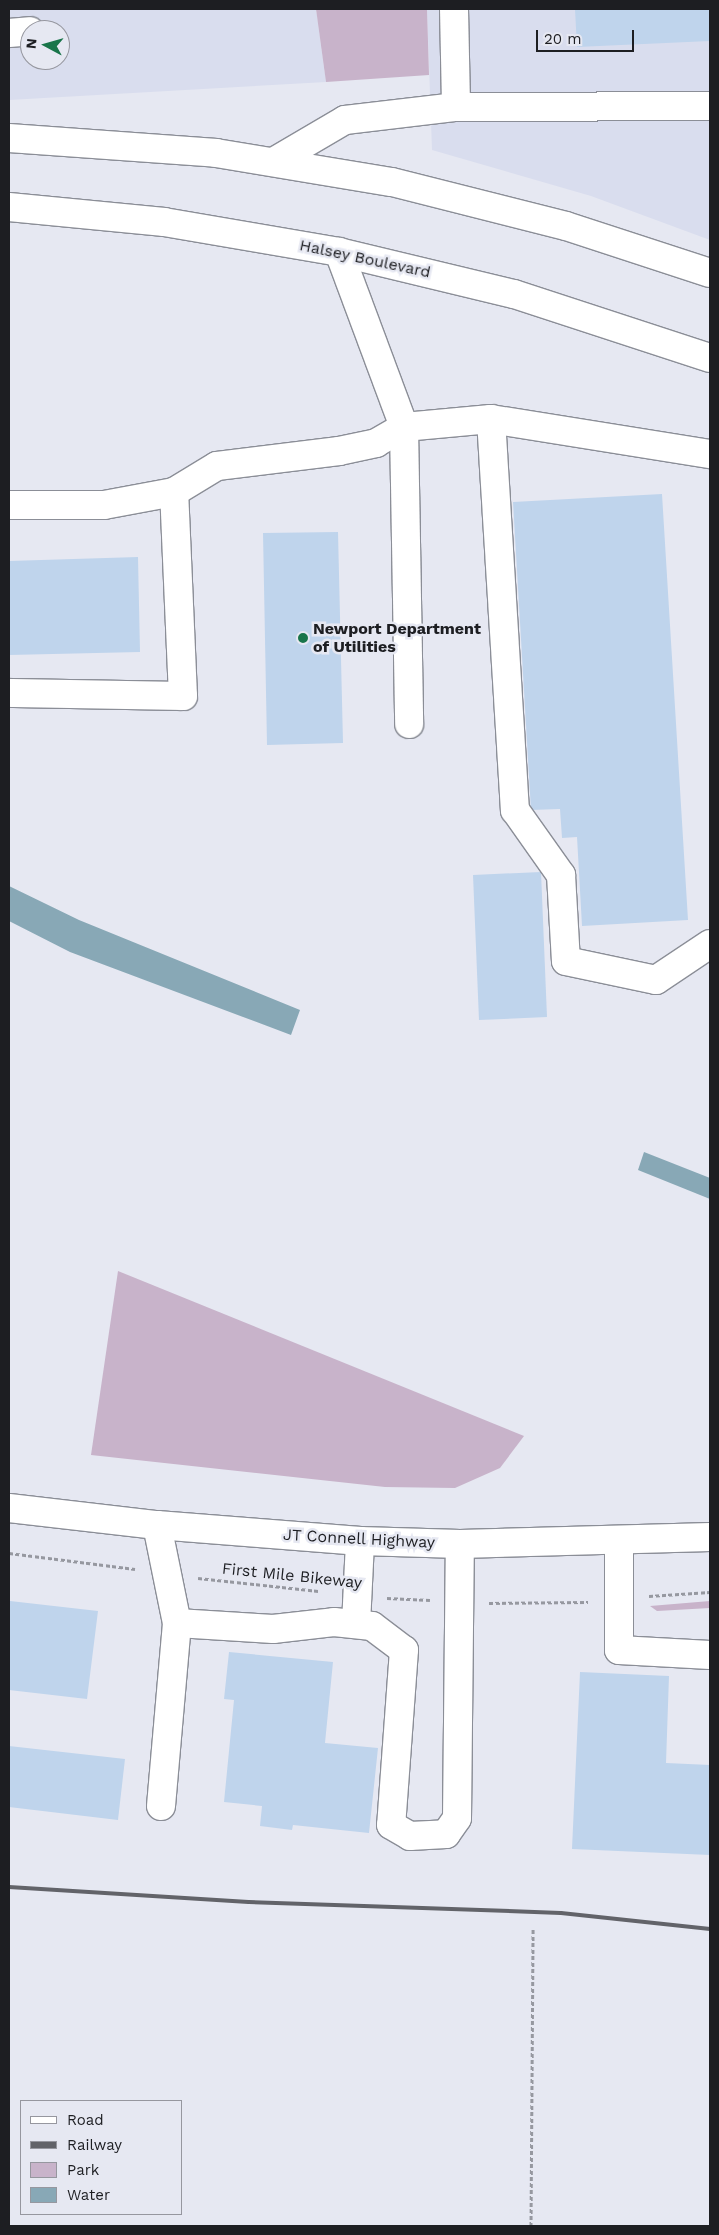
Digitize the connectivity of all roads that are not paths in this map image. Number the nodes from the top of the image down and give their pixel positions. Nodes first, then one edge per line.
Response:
1 (454, 9) edge
2 (710, 106) edge
3 (456, 107) junction
4 (9, 138) edge
5 (275, 161) junction
6 (9, 207) edge
7 (339, 252) junction
8 (710, 273) edge
9 (710, 358) edge
10 (491, 419) junction
11 (404, 427) junction
12 (710, 454) edge
13 (174, 492) junction
14 (9, 505) edge
15 (9, 693) edge
16 (409, 724) dead end
17 (710, 944) edge
18 (9, 1508) edge
19 (157, 1525) junction
20 (710, 1537) edge
21 (619, 1540) junction
22 (360, 1541) junction
23 (460, 1544) junction
24 (177, 1623) junction
25 (356, 1624) junction
26 (710, 1655) edge
27 (161, 1806) dead end

1 - 3 main road
2 - 3 main road
3 - 5 main road
4 - 5 main road
5 - 8 main road
6 - 7 main road, Halsey Boulevard
7 - 9 main road, Halsey Boulevard
7 - 11 main road
10 - 11 main road
10 - 12 main road
10 - 17 main road
11 - 13 main road
11 - 16 main road
13 - 14 main road
13 - 15 main road
18 - 19 main road, JT Connell Highway
19 - 22 main road, JT Connell Highway
19 - 24 main road
20 - 21 main road, JT Connell Highway
21 - 23 main road, JT Connell Highway
21 - 26 main road
22 - 23 main road, JT Connell Highway
22 - 25 main road
23 - 25 main road
24 - 25 main road
24 - 27 main road

